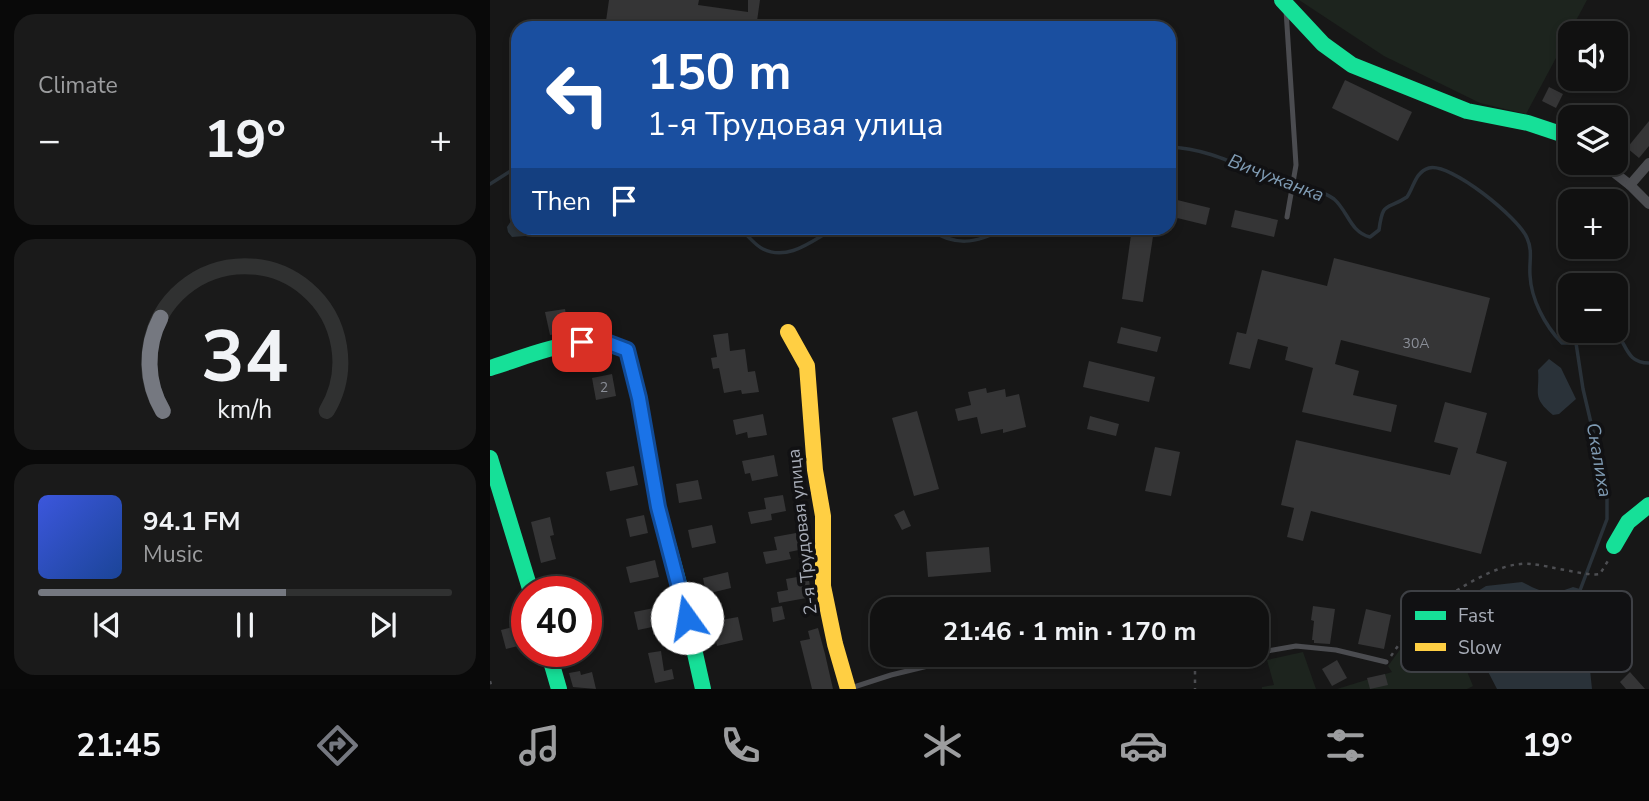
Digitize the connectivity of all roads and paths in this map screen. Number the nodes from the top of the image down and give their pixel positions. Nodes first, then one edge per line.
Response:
1 (1284, 2) edge
2 (1558, 133) edge
3 (1649, 163) edge
4 (1617, 175) edge
5 (1630, 185) junction
6 (1649, 204) edge
7 (1287, 217) dead end
8 (788, 332) dead end
9 (490, 368) edge
10 (490, 458) edge
11 (1649, 505) edge
12 (1614, 546) joint
13 (526, 576) edge
14 (1458, 591) edge
15 (1401, 643) edge
16 (1269, 651) edge
17 (1386, 662) joint
18 (553, 667) edge
19 (924, 667) edge
20 (1195, 667) edge
21 (490, 681) edge
22 (492, 689) edge
23 (559, 689) edge
24 (703, 689) edge
25 (848, 689) edge
26 (1195, 689) edge

1 - 2 street
1 - 7 lane
3 - 5 street
4 - 5 street
5 - 6 street
8 - 25 street, 2-я Трудовая улица
9 - 24 street
10 - 13 street
11 - 12 street
12 - 14 path
15 - 17 path
16 - 17 lane
18 - 23 street
19 - 25 lane
20 - 26 path
21 - 22 path

